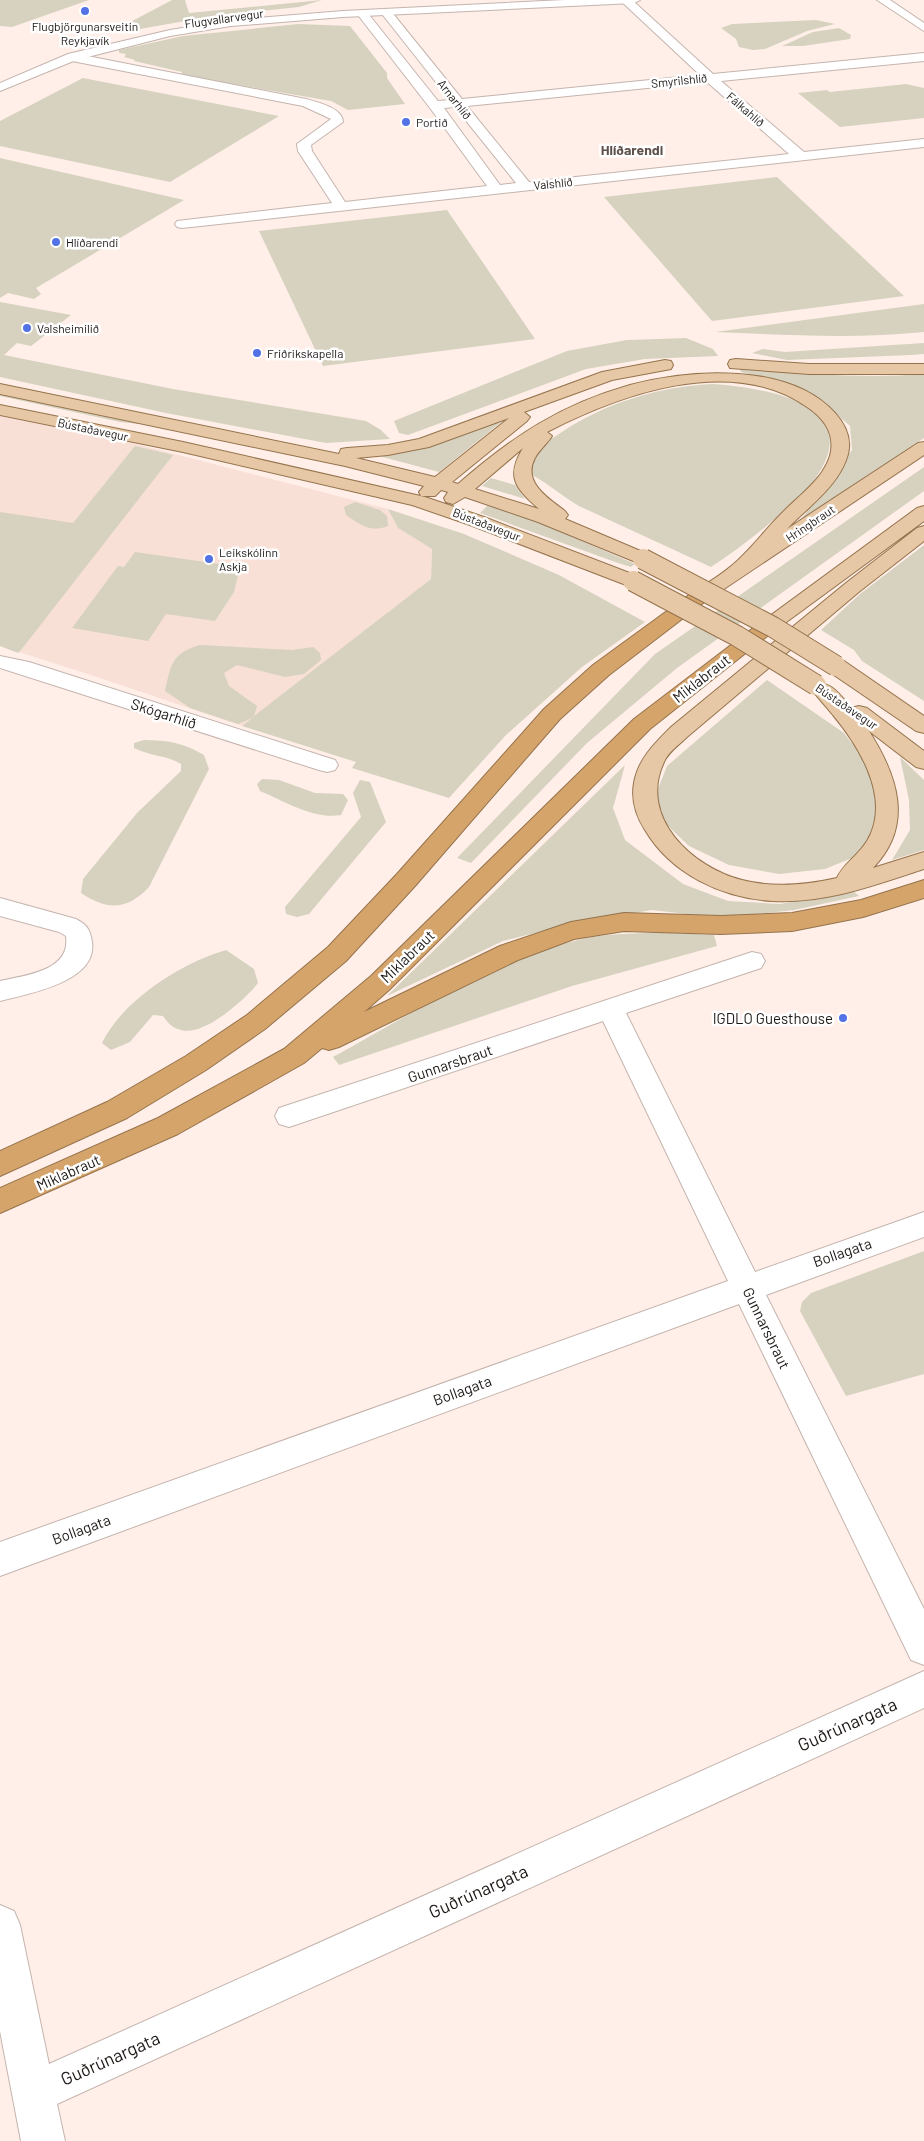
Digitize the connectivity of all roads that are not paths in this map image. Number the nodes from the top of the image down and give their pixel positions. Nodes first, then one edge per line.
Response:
1 (483, 0) edge
2 (634, 0) edge
3 (882, 0) edge
4 (627, 1) edge
5 (316, 4) dead end
6 (381, 6) edge
7 (357, 7) edge
8 (298, 9) junction
9 (924, 28) edge
10 (72, 57) junction
11 (924, 57) edge
12 (709, 78) junction
13 (0, 87) edge
14 (458, 103) junction
15 (435, 105) junction
16 (924, 143) edge
17 (800, 156) junction
18 (525, 186) junction
19 (496, 189) junction
20 (341, 206) junction
21 (182, 224) dead end
22 (924, 368) edge
23 (0, 389) edge
24 (556, 395) junction
25 (0, 410) edge
26 (567, 415) junction
27 (924, 447) edge
28 (306, 452) junction
29 (439, 482) junction
30 (464, 489) junction
31 (418, 501) junction
32 (442, 508) junction
33 (924, 512) edge
34 (924, 532) edge
35 (599, 537) junction
36 (736, 573) junction
37 (696, 599) joint
38 (759, 633) joint
39 (0, 662) edge
40 (819, 687) junction
41 (924, 726) edge
42 (924, 762) edge
43 (327, 765) dead end
44 (924, 860) edge
45 (924, 889) edge
46 (828, 890) junction
47 (0, 907) edge
48 (752, 961) dead end
49 (0, 991) edge
50 (610, 1009) junction
51 (294, 1056) junction
52 (289, 1116) dead end
53 (0, 1164) edge
54 (0, 1201) edge
55 (924, 1224) edge
56 (747, 1287) junction
57 (0, 1559) edge
58 (924, 1647) edge
59 (924, 1689) edge
60 (0, 1925) edge
61 (33, 2092) junction
62 (43, 2141) edge

1 - 6 street
2 - 4 street
3 - 9 street
4 - 6 street
4 - 12 street, Fálkahlíð
5 - 8 street
6 - 7 street
6 - 14 street, Arnarhlíð
7 - 8 street, Flugvallarvegur
7 - 10 street, Flugvallarvegur
7 - 15 street, Arnarhlíð
8 - 10 street, Flugvallarvegur
10 - 13 street, Flugvallarvegur
10 - 20 street
11 - 12 street, Smyrilshlíð
12 - 14 street, Smyrilshlíð
12 - 17 street, Fálkahlíð
14 - 15 street, Smyrilshlíð
14 - 18 street, Arnarhlíð
15 - 19 street, Arnarhlíð
16 - 17 street, Valshlíð
17 - 18 street, Valshlíð
18 - 19 street, Valshlíð
19 - 20 street, Valshlíð
20 - 21 street, Valshlíð
22 - 24 main road
23 - 28 main road, Bústaðavegur
24 - 28 main road
24 - 29 main road
25 - 31 main road, Bústaðavegur
26 - 30 main road
26 - 35 main road
26 - 36 main road
27 - 36 main road, Hringbraut
28 - 29 main road, Bústaðavegur
29 - 30 main road, Bústaðavegur
29 - 31 main road
30 - 32 main road
30 - 35 main road, Bústaðavegur
31 - 32 main road, Bústaðavegur
32 - 40 main road, Bústaðavegur, bridge
33 - 38 main road
34 - 46 main road
35 - 41 main road, Bústaðavegur, bridge
36 - 37 main road, Hringbraut
37 - 53 highway
38 - 51 highway, Miklabraut
39 - 43 street, Skógarhlíð
40 - 42 main road, Bústaðavegur
40 - 46 main road
44 - 46 main road
45 - 51 highway
47 - 49 street
48 - 50 street, Gunnarsbraut
50 - 52 street, Gunnarsbraut
50 - 56 street, Gunnarsbraut
51 - 54 highway, Miklabraut
55 - 56 street, Bollagata
56 - 57 street, Bollagata
56 - 58 street, Gunnarsbraut
59 - 61 street, Guðrúnargata
60 - 61 street
61 - 62 street

